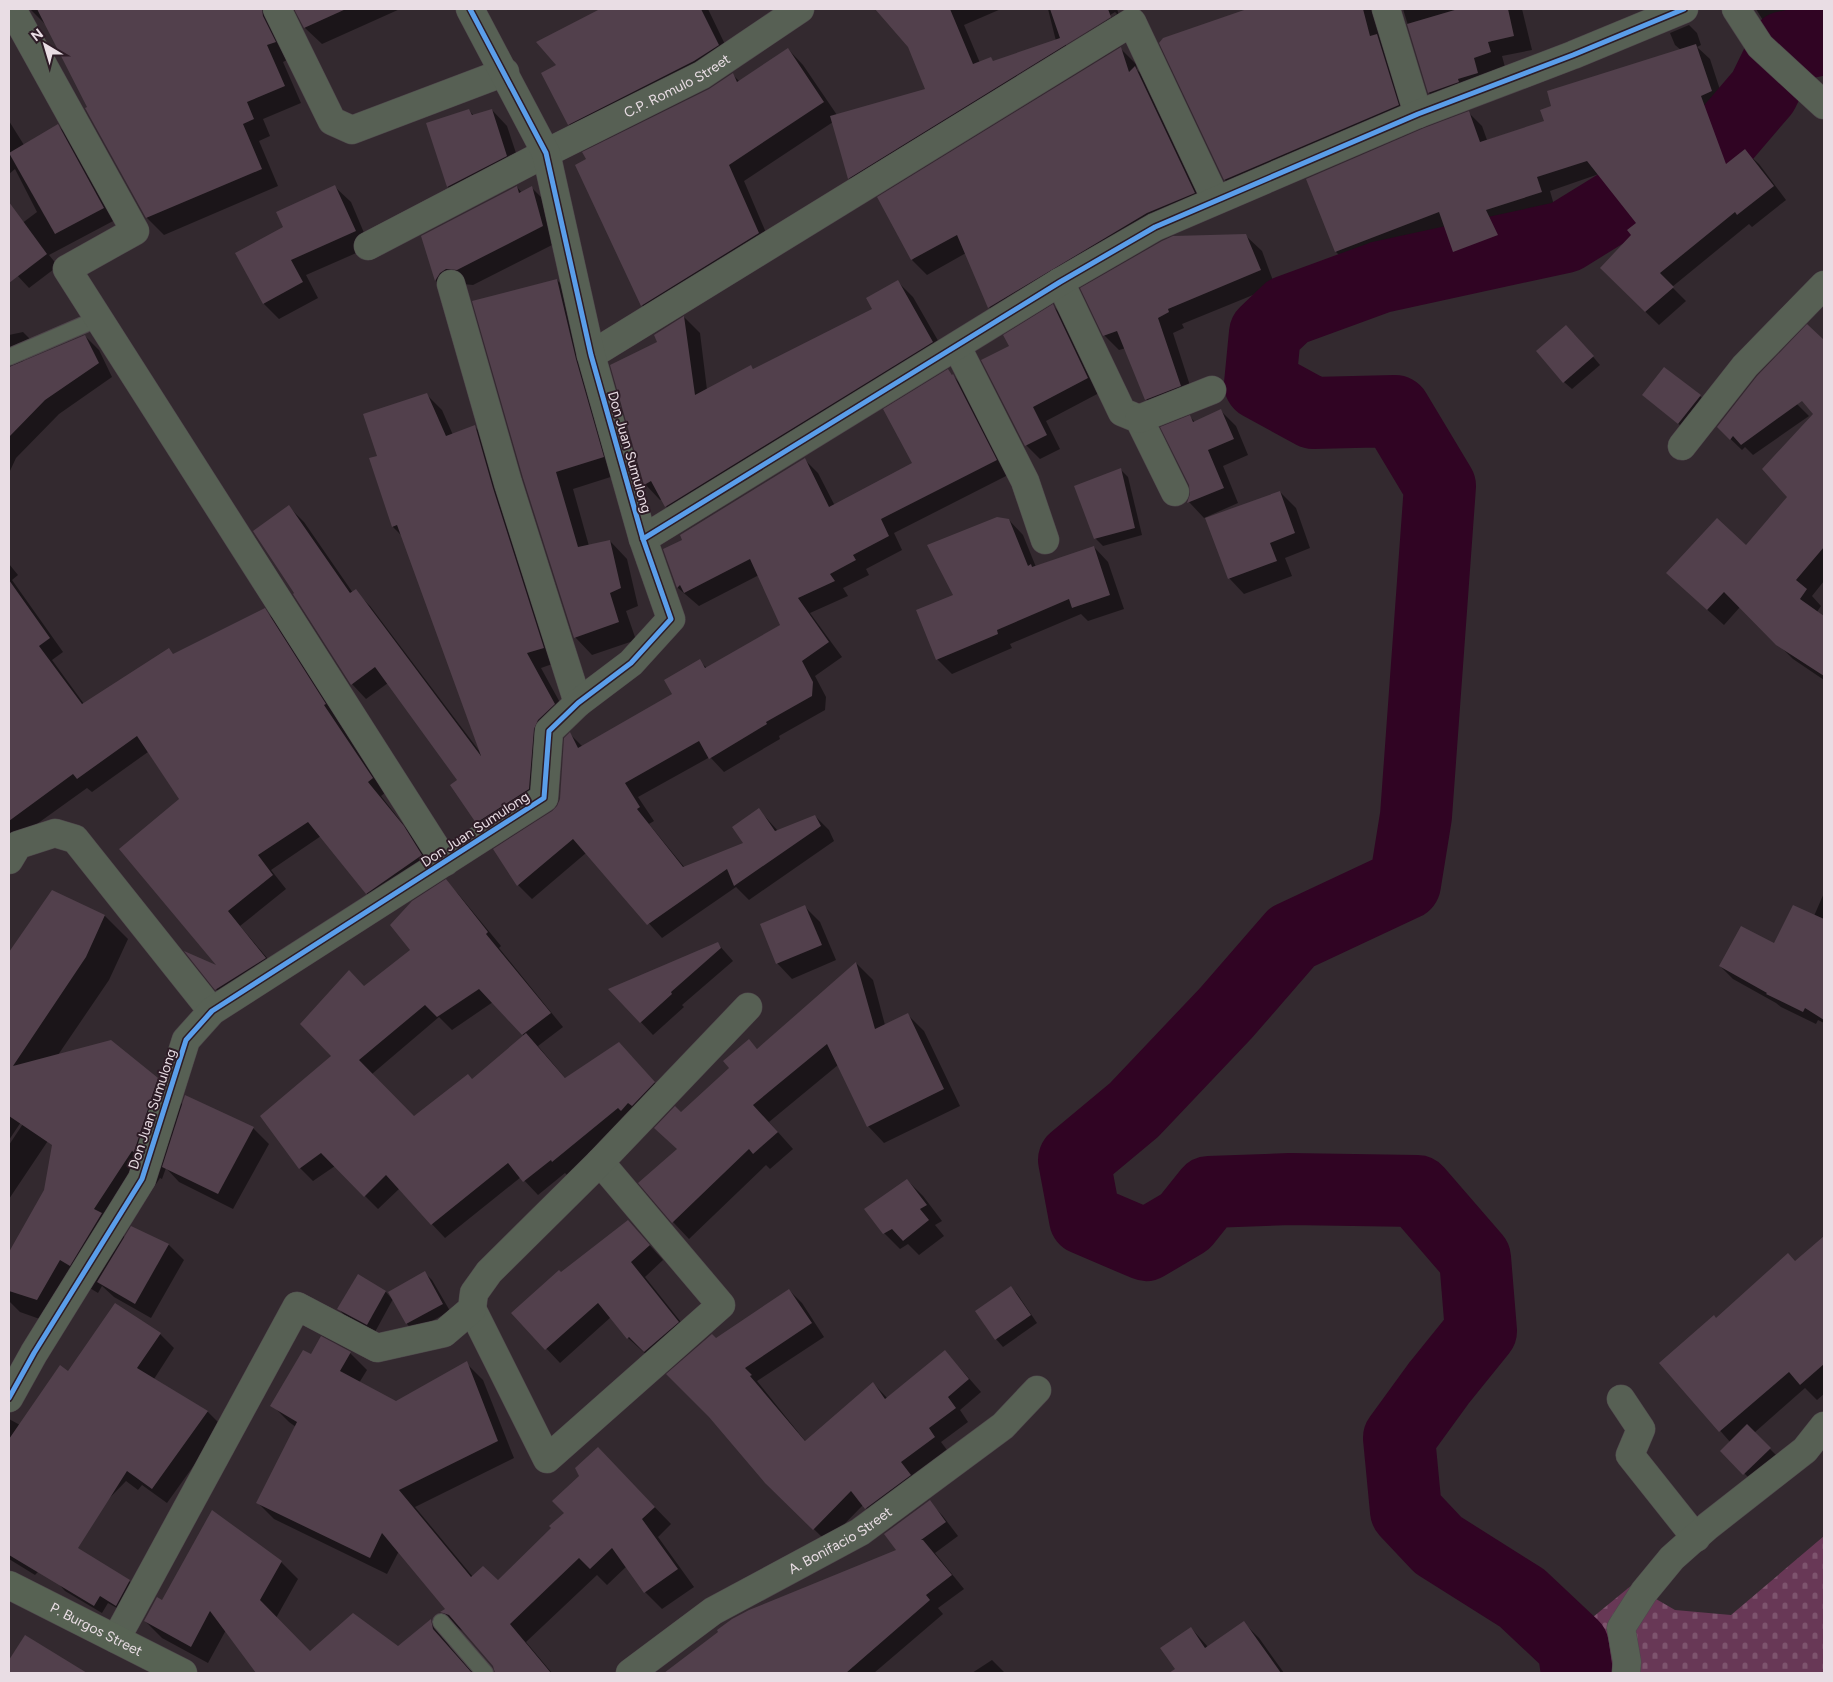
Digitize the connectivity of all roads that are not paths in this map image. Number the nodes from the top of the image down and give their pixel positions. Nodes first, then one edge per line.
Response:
1 (12, 9) edge
2 (277, 9) edge
3 (470, 9) edge
4 (800, 9) edge
5 (1386, 9) edge
6 (1684, 9) edge
7 (1736, 9) edge
8 (505, 72) junction
9 (1824, 105) edge
10 (1418, 114) junction
11 (546, 153) junction
12 (1216, 200) junction
13 (368, 246) dead end
14 (1060, 282) junction
15 (451, 284) dead end
16 (1824, 285) edge
17 (98, 319) junction
18 (957, 347) junction
19 (591, 355) junction
20 (9, 357) edge
21 (1212, 390) dead end
22 (1139, 419) junction
23 (1682, 446) dead end
24 (1175, 492) dead end
25 (643, 539) junction
26 (1045, 540) dead end
27 (578, 703) junction
28 (9, 860) edge
29 (445, 862) junction
30 (748, 1007) dead end
31 (212, 1011) junction
32 (600, 1162) junction
33 (472, 1308) junction
34 (1038, 1390) dead end
35 (9, 1398) edge
36 (1621, 1399) dead end
37 (1824, 1426) edge
38 (1696, 1538) junction
39 (9, 1585) edge
40 (441, 1622) dead end
41 (116, 1639) junction
42 (183, 1673) edge
43 (485, 1673) edge
44 (630, 1673) edge
45 (1626, 1673) edge

1 - 17 street
2 - 8 street
3 - 8 street, Don Juan Sumulong
4 - 11 street, C.P. Romulo Street
5 - 10 street
6 - 10 street
7 - 9 street
8 - 11 street, Don Juan Sumulong
10 - 12 street
11 - 13 street, C.P. Romulo Street
11 - 19 street, Don Juan Sumulong
12 - 14 street
12 - 19 street
14 - 18 street
14 - 22 street
15 - 27 street
16 - 23 street
17 - 20 lane
17 - 29 street
18 - 25 street
18 - 26 street
19 - 25 street, Don Juan Sumulong
21 - 22 street
22 - 24 street
25 - 27 street, Don Juan Sumulong
27 - 29 street, Don Juan Sumulong
28 - 31 street
29 - 31 street, Don Juan Sumulong
30 - 32 street
31 - 35 street, Don Juan Sumulong
32 - 33 street
32 - 33 street
33 - 41 street
34 - 44 street, A. Bonifacio Street
36 - 38 street
37 - 38 street
38 - 45 street
39 - 41 street, P. Burgos Street
40 - 43 lane
41 - 42 street, P. Burgos Street

